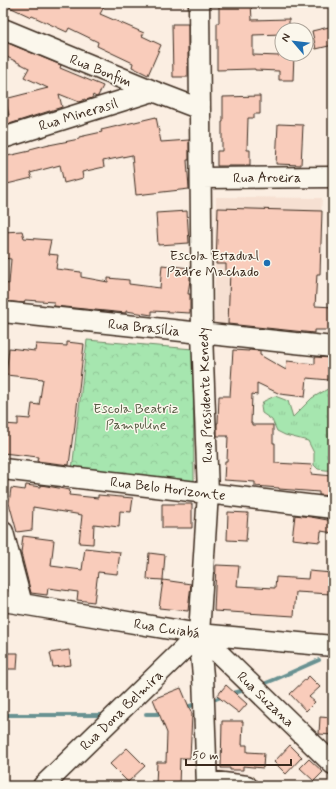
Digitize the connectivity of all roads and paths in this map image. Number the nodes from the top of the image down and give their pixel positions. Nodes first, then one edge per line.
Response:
1 (199, 3) edge
2 (3, 29) edge
3 (153, 91) junction
4 (200, 109) junction
5 (3, 138) edge
6 (333, 177) edge
7 (201, 178) junction
8 (3, 312) edge
9 (202, 333) junction
10 (333, 347) edge
11 (3, 469) edge
12 (208, 493) junction
13 (333, 508) edge
14 (3, 532) edge
15 (13, 602) edge
16 (199, 634) junction
17 (333, 646) edge
18 (333, 764) edge
19 (207, 784) edge
20 (43, 786) edge
21 (247, 786) edge

1 - 4 street, Rua Presidente Kenedy
2 - 3 street, Rua Bonfim
3 - 4 street, Rua Bonfim
3 - 5 street, Rua Minerasil
4 - 7 street, Rua Presidente Kenedy
6 - 7 street, Rua Aroeira
7 - 9 street, Rua Presidente Kenedy
8 - 9 street, Rua Brasília
9 - 10 street, Rua Brasília
9 - 12 street, Rua Presidente Kenedy
11 - 12 street, Rua Belo Horizonte
12 - 13 street, Rua Belo Horizonte
12 - 16 street, Rua Presidente Kenedy
14 - 15 street
15 - 16 street, Rua Cuiabá
16 - 17 street, Rua Cuiabá
16 - 18 street, Rua Suzana
16 - 19 street, Rua Presidente Kenedy
16 - 20 street, Rua Dona Belmira
19 - 21 street

